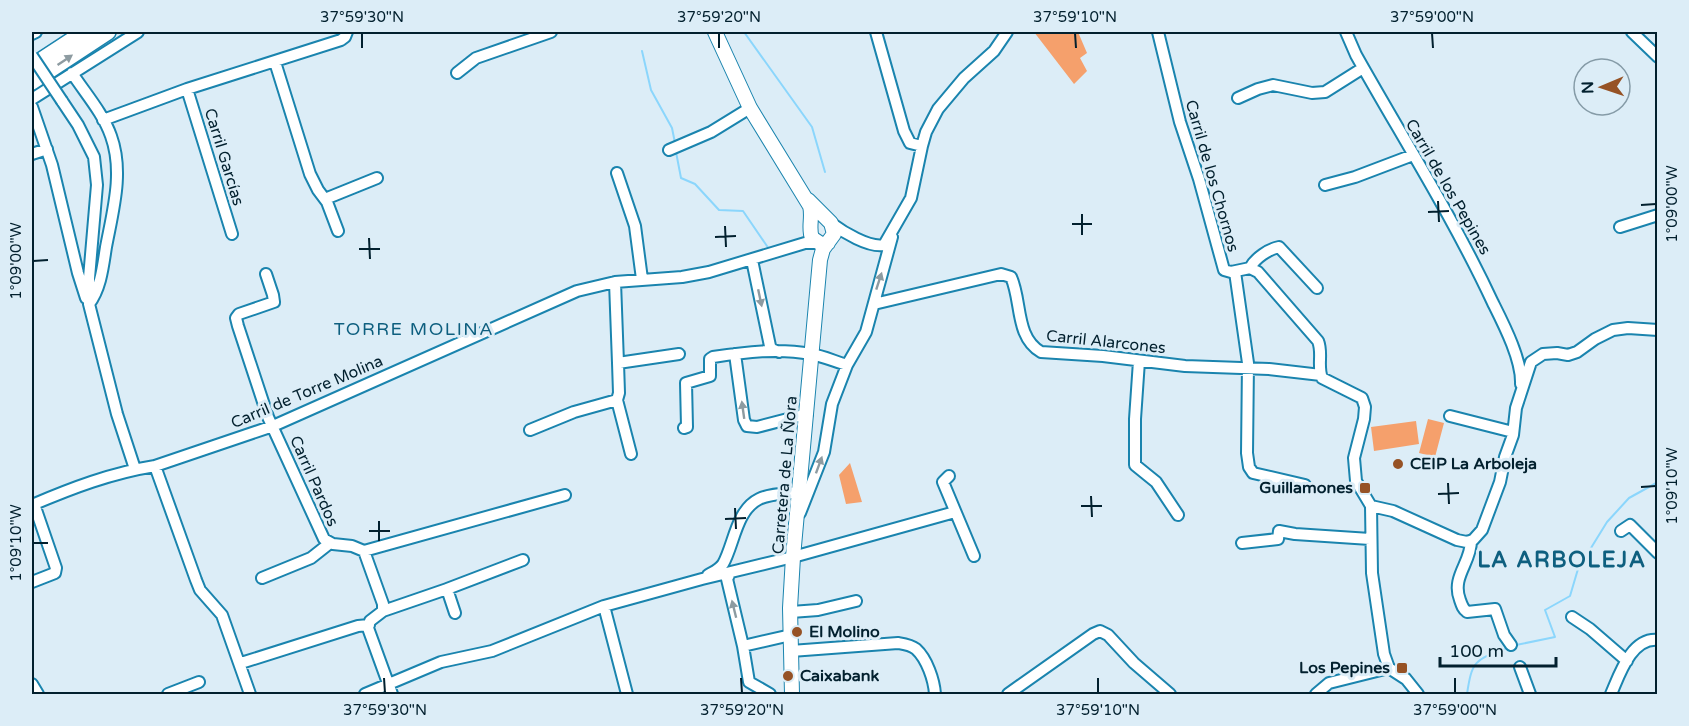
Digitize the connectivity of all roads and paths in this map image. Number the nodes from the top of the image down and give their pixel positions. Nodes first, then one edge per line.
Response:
1 (36, 32) edge
2 (138, 32) edge
3 (347, 32) edge
4 (551, 32) edge
5 (715, 32) edge
6 (876, 32) edge
7 (1007, 32) edge
8 (1158, 32) edge
9 (1346, 32) edge
10 (1632, 32) edge
11 (100, 33) edge
12 (32, 34) edge
13 (32, 56) edge
14 (1658, 57) edge
15 (275, 62) junction
16 (32, 66) edge
17 (1363, 68) junction
18 (72, 73) junction
19 (457, 73) dead end
20 (32, 82) edge
21 (187, 89) junction
22 (1238, 98) dead end
23 (32, 99) edge
24 (32, 107) edge
25 (750, 108) junction
26 (103, 120) junction
27 (922, 146) junction
28 (47, 149) junction
29 (669, 150) dead end
30 (32, 154) edge
31 (1413, 155) junction
32 (617, 173) dead end
33 (378, 178) dead end
34 (1325, 185) dead end
35 (325, 200) junction
36 (808, 200) junction
37 (1658, 215) edge
38 (829, 222) junction
39 (1620, 227) dead end
40 (338, 231) dead end
41 (893, 231) junction
42 (232, 234) dead end
43 (817, 236) junction
44 (858, 239) junction
45 (877, 245) junction
46 (752, 260) junction
47 (887, 260) junction
48 (1250, 268) junction
49 (1235, 272) junction
50 (266, 274) dead end
51 (642, 279) junction
52 (615, 282) junction
53 (89, 283) junction
54 (1317, 288) dead end
55 (89, 304) junction
56 (873, 304) junction
57 (1658, 330) edge
58 (768, 337) junction
59 (758, 351) junction
60 (779, 352) junction
61 (679, 354) dead end
62 (735, 354) junction
63 (812, 354) junction
64 (1139, 361) junction
65 (618, 363) junction
66 (847, 365) junction
67 (1248, 369) junction
68 (1525, 369) junction
69 (1321, 375) junction
70 (617, 400) junction
71 (807, 414) junction
72 (1450, 416) dead end
73 (273, 426) junction
74 (684, 428) dead end
75 (530, 430) dead end
76 (1513, 432) junction
77 (631, 454) dead end
78 (154, 466) junction
79 (135, 469) junction
80 (949, 476) dead end
81 (1305, 485) dead end
82 (800, 492) junction
83 (565, 495) dead end
84 (33, 504) edge
85 (1371, 506) junction
86 (955, 512) junction
87 (1178, 515) dead end
88 (797, 519) junction
89 (1621, 531) dead end
90 (1370, 539) junction
91 (1471, 541) junction
92 (330, 543) junction
93 (1242, 543) dead end
94 (364, 551) junction
95 (1658, 553) edge
96 (974, 556) dead end
97 (793, 557) junction
98 (523, 560) dead end
99 (724, 561) junction
100 (732, 572) junction
101 (262, 578) dead end
102 (702, 579) junction
103 (32, 582) edge
104 (447, 589) junction
105 (856, 601) dead end
106 (604, 606) junction
107 (383, 611) junction
108 (790, 612) junction
109 (455, 613) dead end
110 (1572, 617) dead end
111 (369, 625) junction
112 (791, 635) junction
113 (1658, 640) edge
114 (1511, 645) dead end
115 (743, 646) junction
116 (791, 651) junction
117 (1626, 661) junction
118 (241, 663) junction
119 (1520, 667) dead end
120 (1389, 668) junction
121 (199, 682) dead end
122 (32, 684) edge
123 (390, 689) edge
124 (936, 691) edge
125 (38, 694) edge
126 (168, 694) edge
127 (250, 694) edge
128 (365, 694) edge
129 (627, 694) edge
130 (770, 694) edge
131 (792, 694) edge
132 (1008, 694) edge
133 (1170, 694) edge
134 (1316, 694) edge
135 (1418, 694) edge
136 (1530, 694) edge
137 (1611, 694) edge

1 - 12 street
2 - 18 street
3 - 15 street
4 - 19 street
5 - 25 main road
6 - 27 street
7 - 27 street
8 - 49 street, Carril de los Chornos
9 - 17 street, Carril de los Pepines
10 - 14 street
11 - 16 highway
20 -> 11 highway
13 - 53 street, bridge
15 - 21 street
15 - 35 street
17 - 22 street
17 - 31 street, Carril de los Pepines
18 - 23 street
18 - 26 street
21 - 26 street
21 - 42 street, Carril Garcías
24 - 28 street
25 - 29 street
25 - 36 main road
26 - 53 street
27 - 41 street
28 - 30 street
28 - 53 street
31 - 34 street
31 - 68 street, Carril de los Pepines
32 - 51 street
33 - 35 street
35 - 40 street
36 - 38 main road
36 - 43 main road
37 - 39 street
38 - 43 main road
38 - 43 main road
38 - 44 street
41 - 45 street
41 - 47 street
43 - 44 street, Carril de Torre Molina
43 - 46 street, Carril de Torre Molina
43 - 63 main road, Carretera de La Ñora
44 - 45 street
45 - 47 street
46 - 51 street, Carril de Torre Molina
46 -> 58 street
56 -> 47 street
48 - 49 street, Carril de los Chornos
48 - 54 street
48 - 69 street, Carril de los Chornos
49 - 67 street
50 - 73 street, Carril Pardos
51 - 52 street, Carril de Torre Molina
52 - 65 street
52 - 73 street, Carril de Torre Molina
53 - 55 street
53 - 55 street
55 - 79 street
56 - 64 street, Carril Alarcones
56 - 66 street
57 - 68 street
58 - 59 street
58 - 60 street
59 - 60 street
59 - 62 street
60 - 63 street
61 - 65 street
71 -> 62 street
62 - 74 street
63 - 66 street
63 - 71 main road, Carretera de La Ñora
64 - 67 street, Carril Alarcones
64 - 87 street
65 - 70 street
88 -> 66 street
67 - 69 street, Carril Alarcones
67 - 81 street
68 - 76 street, Carril de los Pepines
69 - 85 street
70 - 75 street
70 - 77 street
71 - 82 main road, Carretera de La Ñora
72 - 76 street
73 - 78 street, Carril de Torre Molina
73 - 92 street, Carril Pardos
76 - 91 street, Carril de los Pepines
78 - 79 street, Carril de Torre Molina
78 - 118 street
79 - 84 street, Carril de Torre Molina
80 - 86 street
82 - 88 main road, Carretera de La Ñora
82 - 99 street
83 - 94 street
84 - 103 street
85 - 90 street
85 - 91 street
86 - 96 street
86 - 97 street
88 - 97 main road, Carretera de La Ñora
89 - 95 street
90 - 93 street
90 - 120 street
91 - 114 street, Carril de los Pepines
92 - 94 street, Carril Pardos
92 - 101 street
94 - 107 street
97 - 100 street
97 - 108 main road, Carretera de La Ñora
98 - 104 street
99 - 100 street
99 - 102 street
100 - 102 street
115 -> 100 street
102 - 106 street
104 - 107 street
104 - 109 street
105 - 108 street
106 - 123 street
106 - 129 street
107 - 111 street
108 - 112 main road, Carretera de La Ñora
110 - 117 street
111 - 118 street
111 - 123 street
112 - 115 street
112 - 116 main road, Carretera de La Ñora
113 - 117 street
115 - 130 street
116 - 124 street
116 - 131 main road, Carretera de La Ñora
117 - 137 street
118 - 127 street
119 - 136 street
120 - 134 street
120 - 135 street
121 - 126 street
122 - 125 street
123 - 128 street
132 - 133 street

